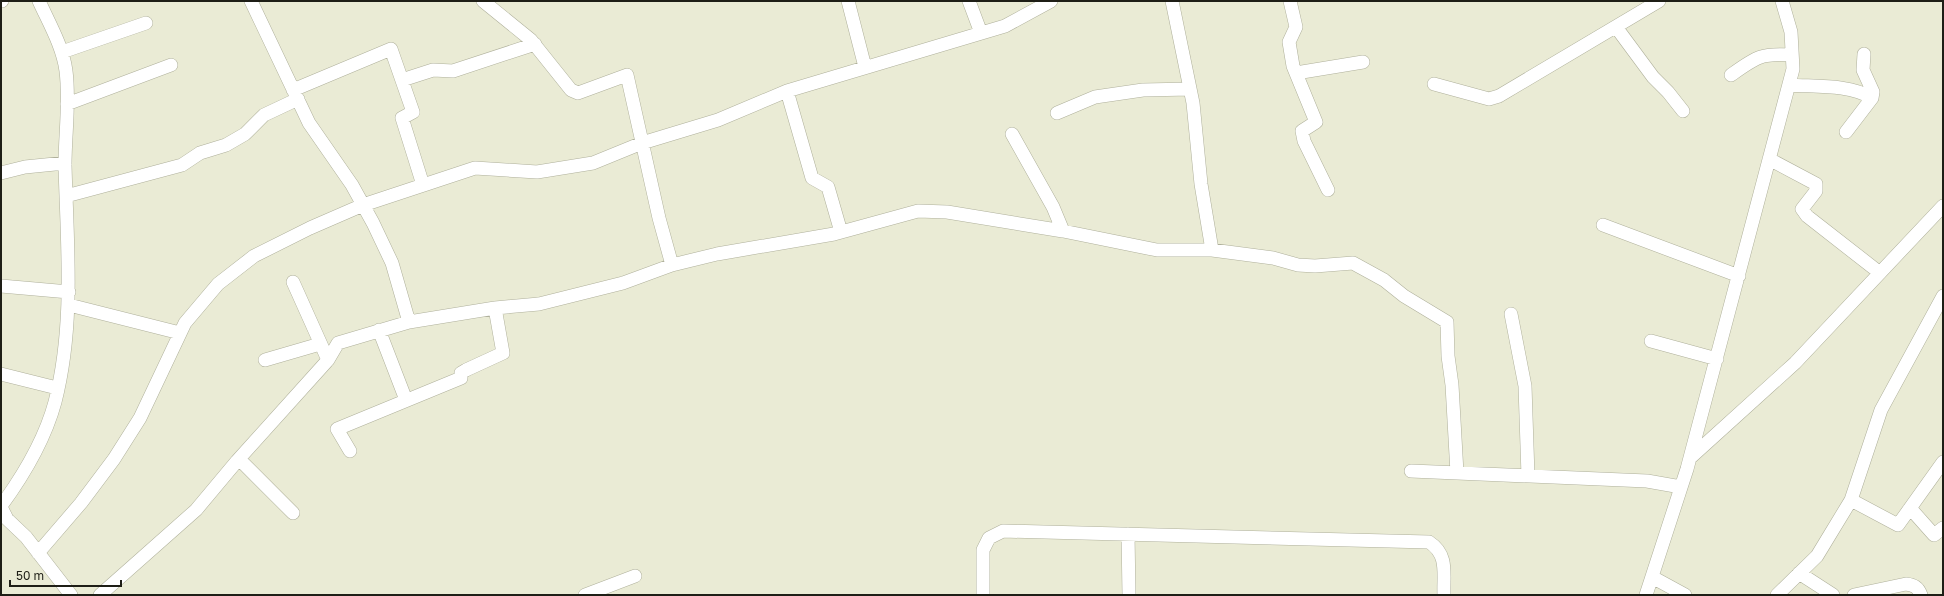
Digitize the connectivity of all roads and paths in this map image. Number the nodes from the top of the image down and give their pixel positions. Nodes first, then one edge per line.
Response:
1 (39, 1) edge
2 (251, 1) edge
3 (483, 1) edge
4 (848, 1) edge
5 (969, 1) edge
6 (1171, 1) edge
7 (1290, 1) edge
8 (1659, 1) edge
9 (1782, 1) edge
10 (1046, 2) edge
11 (146, 23) dead end
12 (1616, 27) junction
13 (981, 33) junction
14 (535, 44) junction
15 (62, 52) junction
16 (1864, 54) dead end
17 (1792, 55) junction
18 (1363, 62) dead end
19 (171, 65) dead end
20 (865, 67) junction
21 (1296, 73) junction
22 (1731, 75) dead end
23 (402, 80) junction
24 (1434, 84) dead end
25 (1789, 85) junction
26 (1190, 89) junction
27 (787, 91) junction
28 (295, 94) junction
29 (1872, 98) junction
30 (68, 104) junction
31 (1684, 111) dead end
32 (1057, 113) dead end
33 (1846, 132) dead end
34 (1012, 134) dead end
35 (642, 143) junction
36 (1769, 159) junction
37 (65, 163) junction
38 (1, 173) edge
39 (423, 185) junction
40 (1328, 190) dead end
41 (66, 196) junction
42 (363, 205) junction
43 (1943, 206) edge
44 (1603, 225) dead end
45 (1063, 230) junction
46 (841, 232) junction
47 (1212, 250) junction
48 (672, 265) junction
49 (1880, 273) junction
50 (1738, 276) junction
51 (293, 282) dead end
52 (1, 286) edge
53 (1943, 296) edge
54 (69, 298) junction
55 (495, 308) junction
56 (1511, 314) dead end
57 (409, 322) junction
58 (379, 330) junction
59 (180, 334) junction
60 (1651, 341) dead end
61 (320, 344) junction
62 (1716, 359) junction
63 (265, 360) dead end
64 (328, 360) junction
65 (1, 374) edge
66 (57, 388) junction
67 (406, 400) junction
68 (350, 451) dead end
69 (1690, 458) junction
70 (239, 459) junction
71 (1943, 462) edge
72 (1411, 471) dead end
73 (1457, 473) junction
74 (1528, 476) junction
75 (1681, 487) junction
76 (1851, 500) junction
77 (1, 507) edge
78 (1910, 508) junction
79 (293, 513) dead end
80 (1942, 530) edge
81 (1128, 534) junction
82 (38, 553) junction
83 (1799, 573) junction
84 (635, 576) dead end
85 (1652, 577) junction
86 (71, 595) edge
87 (100, 595) edge
88 (585, 595) edge
89 (983, 595) edge
90 (1129, 595) edge
91 (1444, 595) edge
92 (1646, 595) edge
93 (1685, 595) edge
94 (1777, 595) edge
95 (1833, 595) edge
96 (1854, 595) edge
97 (1921, 595) edge

1 - 15 street
2 - 28 street
3 - 14 street
4 - 20 street
5 - 13 street
6 - 26 street
7 - 21 street
8 - 12 street
9 - 17 street
10 - 13 street
11 - 15 street
12 - 24 street
12 - 31 street
13 - 20 street
14 - 23 street
14 - 35 street
15 - 30 street
16 - 29 street
17 - 22 street
17 - 25 street
18 - 21 street
19 - 30 street
20 - 27 street
21 - 40 street
23 - 28 street
23 - 39 street
25 - 29 street
25 - 36 street
26 - 32 street
26 - 47 street
27 - 35 street
27 - 46 street
28 - 41 street
28 - 42 street
29 - 33 street
30 - 37 street
34 - 45 street
35 - 39 street
35 - 48 street
36 - 49 street
36 - 50 street
37 - 38 street
37 - 41 street
39 - 42 street
41 - 54 street
42 - 57 street
42 - 59 street
43 - 49 street
44 - 50 street
45 - 46 street
45 - 47 street
46 - 48 street
47 - 73 street
48 - 55 street
49 - 69 street
50 - 62 street
51 - 61 street
52 - 54 street
53 - 76 street
54 - 59 street
54 - 66 street
55 - 57 street
55 - 67 street
56 - 74 street
57 - 58 street
58 - 64 street
58 - 67 street
59 - 82 street
60 - 62 street
61 - 63 street
61 - 64 street
62 - 69 street
64 - 70 street
65 - 66 street
66 - 77 street
67 - 68 street
69 - 75 street
70 - 79 street
70 - 87 street
71 - 78 street
72 - 73 street
73 - 74 street
74 - 75 street
75 - 85 street
76 - 78 street
76 - 83 street
77 - 82 street
78 - 80 street
81 - 89 street
81 - 90 street
81 - 91 street
82 - 86 street
83 - 94 street
83 - 95 street
84 - 88 street
85 - 92 street
85 - 93 street
96 - 97 street

